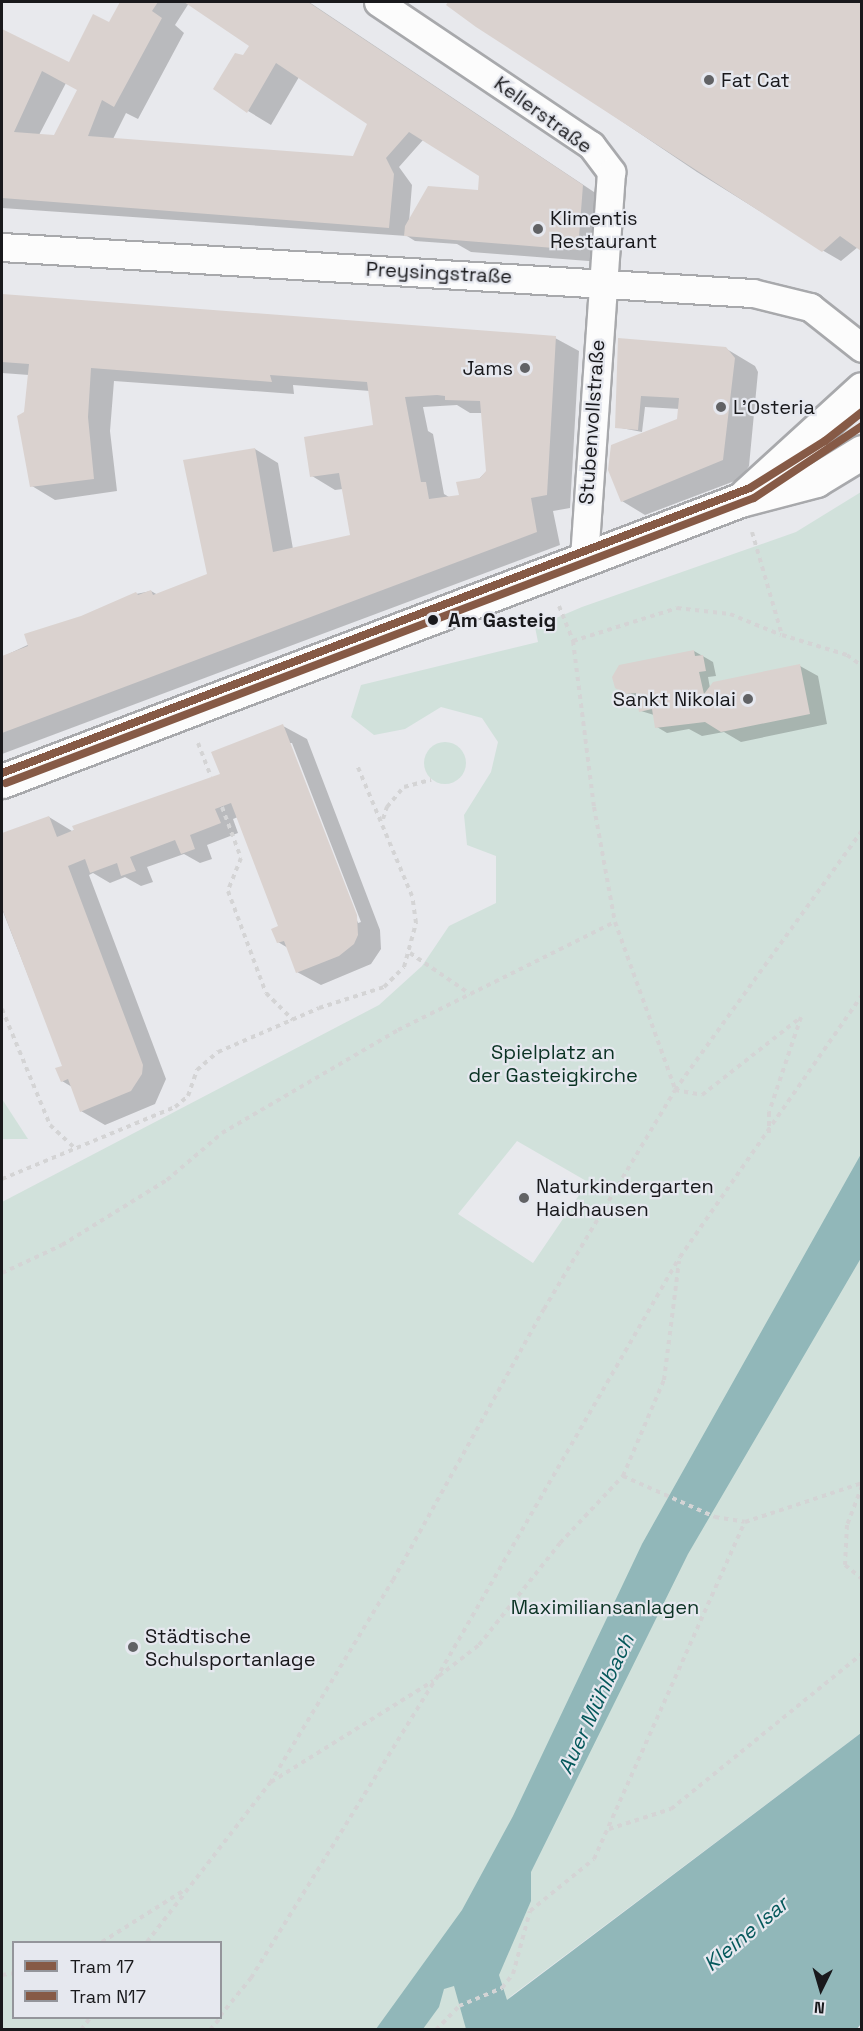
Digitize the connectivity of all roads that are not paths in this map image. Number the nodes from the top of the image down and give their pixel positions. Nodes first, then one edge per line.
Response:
1 (378, 2) edge
2 (2, 247) edge
3 (601, 282) junction
4 (861, 348) edge
5 (861, 389) edge
6 (861, 452) edge
7 (740, 500) junction
8 (584, 562) junction
9 (2, 781) edge

1 - 3 street, Kellerstraße
2 - 3 street, Preysingstraße
3 - 4 street, Preysingstraße
3 - 8 street, Stubenvollstraße
5 - 7 main road
6 - 7 main road
7 - 8 main road
8 - 9 main road

